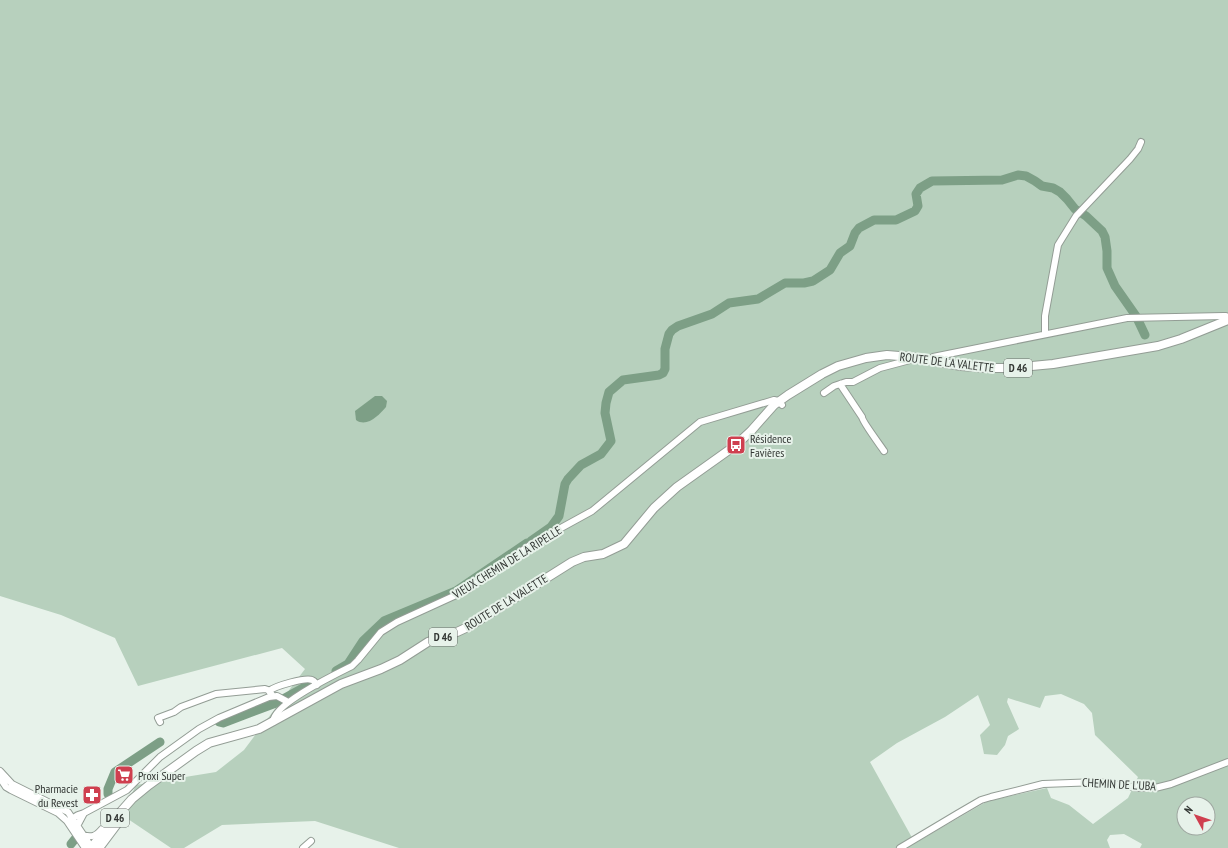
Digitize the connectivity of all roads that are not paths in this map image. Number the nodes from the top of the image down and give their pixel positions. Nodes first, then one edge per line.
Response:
1 (1141, 142) dead end
2 (1228, 320) edge
3 (1045, 334) junction
4 (911, 357) junction
5 (932, 360) junction
6 (840, 384) junction
7 (824, 393) dead end
8 (780, 403) junction
9 (884, 451) dead end
10 (316, 683) junction
11 (271, 693) junction
12 (285, 700) junction
13 (160, 722) dead end
14 (273, 722) junction
15 (1228, 762) edge
16 (0, 771) edge
17 (0, 778) edge
18 (141, 791) junction
19 (123, 809) junction
20 (84, 813) junction
21 (70, 820) junction
22 (76, 828) junction
23 (83, 835) junction
24 (311, 841) dead end
25 (92, 848) edge
26 (302, 848) edge
27 (900, 848) edge

1 - 3 street
2 - 3 street
2 - 5 main road, ROUTE DE LA VALETTE / D 46
3 - 5 street
4 - 5 main road, ROUTE DE LA VALETTE / D 46
4 - 6 street
4 - 8 main road, ROUTE DE LA VALETTE / D 46
6 - 7 street
6 - 9 street
8 - 10 street, VIEUX CHEMIN DE LA RIPELLE
8 - 14 main road, ROUTE DE LA VALETTE / D 46
10 - 11 street, VIEUX CHEMIN DE LA RIPELLE
10 - 12 street, VIEUX CHEMIN DE LA RIPELLE
11 - 12 street
11 - 13 street
11 - 20 street, VIEUX CHEMIN DE LA RIPELLE
12 - 14 street, VIEUX CHEMIN DE LA RIPELLE
14 - 18 main road, ROUTE DE LA VALETTE / D 46
15 - 27 street, CHEMIN DE L'UBA
16 - 21 street
17 - 21 street
18 - 19 main road, ROUTE DE LA VALETTE / D 46
18 - 25 main road, ROUTE DE LA VALETTE / D 46
19 - 23 street
19 - 25 main road, ROUTE DE LA VALETTE / D 46
20 - 21 street, VIEUX CHEMIN DE LA RIPELLE
20 - 22 street
21 - 22 street
22 - 23 street
22 - 25 street
23 - 25 street
24 - 26 street

